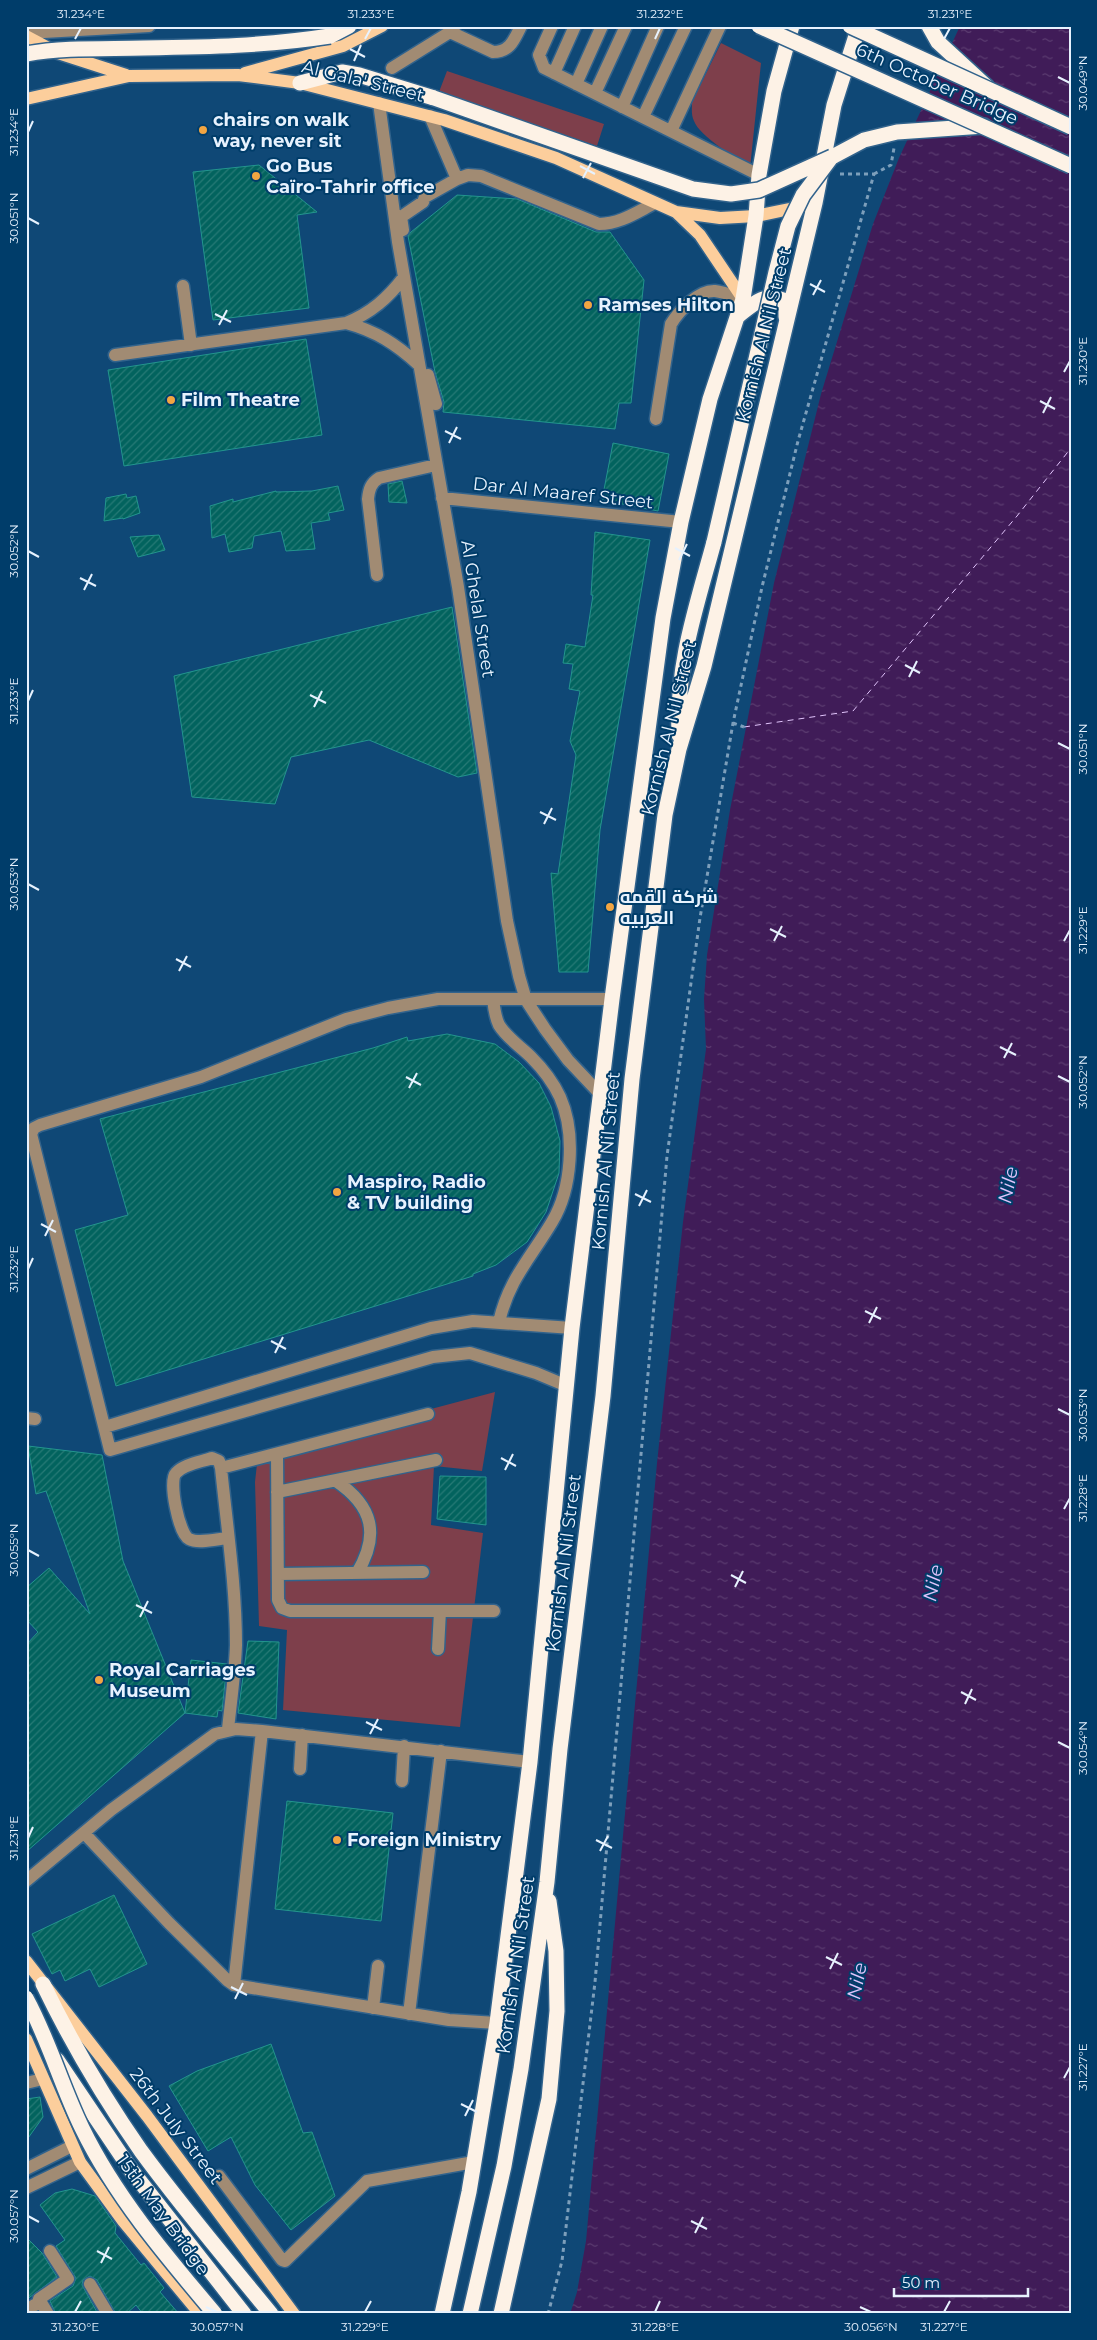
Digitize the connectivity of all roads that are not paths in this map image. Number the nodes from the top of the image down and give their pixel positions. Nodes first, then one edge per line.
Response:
1 (149, 26) edge
2 (349, 26) edge
3 (382, 26) edge
4 (521, 26) edge
5 (552, 26) edge
6 (575, 26) edge
7 (602, 26) edge
8 (626, 26) edge
9 (658, 26) edge
10 (686, 26) edge
11 (720, 26) edge
12 (759, 26) edge
13 (792, 26) edge
14 (850, 26) edge
15 (859, 26) edge
16 (929, 26) edge
17 (452, 29) edge
18 (26, 34) edge
19 (26, 54) edge
20 (392, 68) dead end
21 (554, 73) junction
22 (238, 75) junction
23 (129, 76) junction
24 (300, 83) junction
25 (576, 84) junction
26 (992, 91) junction
27 (595, 93) junction
28 (26, 99) edge
29 (379, 103) junction
30 (622, 107) junction
31 (430, 116) junction
32 (643, 117) junction
33 (984, 126) junction
34 (1071, 127) edge
35 (671, 131) junction
36 (832, 157) junction
37 (1071, 166) edge
38 (759, 175) junction
39 (457, 179) junction
40 (655, 203) junction
41 (815, 203) junction
42 (676, 212) junction
43 (398, 216) junction
44 (756, 216) junction
45 (404, 277) junction
46 (183, 286) dead end
47 (742, 299) junction
48 (738, 316) junction
49 (786, 321) junction
50 (346, 323) junction
51 (191, 344) junction
52 (115, 355) dead end
53 (419, 365) junction
54 (426, 402) junction
55 (656, 419) dead end
56 (436, 465) junction
57 (442, 498) junction
58 (681, 522) junction
59 (377, 576) dead end
60 (679, 749) junction
61 (493, 999) junction
62 (612, 999) junction
63 (526, 1000) junction
64 (602, 1096) junction
65 (499, 1322) junction
66 (572, 1328) junction
67 (567, 1386) junction
68 (428, 1414) dead end
69 (105, 1427) junction
70 (277, 1454) junction
71 (436, 1460) dead end
72 (221, 1468) junction
73 (336, 1481) junction
74 (277, 1492) junction
75 (228, 1538) junction
76 (423, 1572) dead end
77 (357, 1573) junction
78 (278, 1574) junction
79 (440, 1610) junction
80 (494, 1610) dead end
81 (438, 1649) dead end
82 (228, 1729) junction
83 (262, 1730) junction
84 (302, 1735) junction
85 (404, 1746) junction
86 (441, 1751) junction
87 (530, 1762) junction
88 (300, 1769) dead end
89 (402, 1781) dead end
90 (84, 1834) junction
91 (26, 1881) edge
92 (547, 1882) junction
93 (26, 1961) edge
94 (378, 1966) dead end
95 (43, 1984) junction
96 (234, 1985) junction
97 (26, 1998) edge
98 (373, 2008) junction
99 (409, 2014) junction
100 (26, 2015) edge
101 (496, 2023) junction
102 (26, 2039) edge
103 (43, 2079) junction
104 (26, 2082) edge
105 (72, 2146) junction
106 (80, 2162) junction
107 (474, 2162) junction
108 (26, 2169) edge
109 (219, 2176) dead end
110 (26, 2188) edge
111 (50, 2251) dead end
112 (90, 2284) dead end
113 (40, 2300) junction
114 (26, 2310) edge
115 (48, 2314) edge
116 (108, 2314) edge
117 (200, 2314) edge
118 (215, 2314) edge
119 (244, 2314) edge
120 (271, 2314) edge
121 (294, 2314) edge
122 (442, 2314) edge
123 (470, 2314) edge
124 (501, 2314) edge

1 - 18 street
2 - 19 highway, bridge
3 - 22 main road
4 - 17 street
5 - 21 street
6 - 21 street
7 - 25 street
8 - 27 street
9 - 30 street
10 - 32 street
11 - 35 street
12 - 33 highway, 6th October Bridge, bridge
13 - 38 highway, Kornish Al Nil Street
14 - 26 highway, 6th October Bridge, bridge
15 - 41 highway, Kornish Al Nil Street
16 - 26 highway, bridge
17 - 20 street
18 - 23 main road
21 - 25 street
22 - 23 main road, Al Gala' Street
22 - 24 main road, Al Gala' Street
23 - 28 main road, Al Gala' Street
24 - 29 main road, Al Gala' Street
24 - 36 highway, bridge
25 - 27 street
26 - 34 highway, 6th October Bridge, bridge
27 - 30 street
29 - 31 main road, Al Gala' Street
29 - 43 street, Al Ghelal Street
30 - 32 street
31 - 39 street
31 - 40 main road, Al Gala' Street
32 - 35 street
33 - 36 highway, bridge
33 - 37 highway, 6th October Bridge, bridge
35 - 38 street
36 - 60 highway, bridge
38 - 44 highway, Kornish Al Nil Street
39 - 40 street
39 - 43 street
40 - 42 main road, Al Gala' Street
41 - 44 main road, Al Gala' Street
41 - 49 highway, Kornish Al Nil Street
42 - 44 main road, Al Gala' Street
42 - 47 main road, Al Gala' Street
43 - 45 street, Al Ghelal Street
43 - 54 street
44 - 47 highway, Kornish Al Nil Street
45 - 50 street
45 - 53 street, Al Ghelal Street
46 - 51 street
47 - 48 highway, Kornish Al Nil Street
47 - 55 street
48 - 49 highway
48 - 58 highway, Kornish Al Nil Street
49 - 60 highway, Kornish Al Nil Street
50 - 51 street
50 - 53 street
51 - 52 street
53 - 54 street, Al Ghelal Street
54 - 56 street, Al Ghelal Street
56 - 57 street, Al Ghelal Street
56 - 59 street
57 - 58 street, Dar Al Maaref Street
57 - 63 street, Al Ghelal Street
58 - 62 highway, Kornish Al Nil Street
60 - 92 highway, Kornish Al Nil Street
61 - 63 street
61 - 65 street
61 - 69 street
62 - 63 street
62 - 64 highway, Kornish Al Nil Street
63 - 64 street, Al Ghelal Street
64 - 66 highway, Kornish Al Nil Street
65 - 66 street
65 - 69 street
66 - 67 highway, Kornish Al Nil Street
67 - 69 street
67 - 87 highway, Kornish Al Nil Street
68 - 70 street
70 - 72 street
70 - 74 street
71 - 73 street
72 - 75 street
72 - 75 street
73 - 74 street
73 - 77 street
74 - 78 street
75 - 82 street
76 - 77 street
77 - 78 street
78 - 79 street
79 - 80 street
79 - 81 street
82 - 83 street
82 - 90 street
83 - 84 street
83 - 96 street
84 - 85 street
84 - 88 street
85 - 86 street
85 - 89 street
86 - 87 street
86 - 99 street
87 - 101 highway, Kornish Al Nil Street
90 - 91 street
90 - 96 street
92 - 123 highway, Kornish Al Nil Street
92 - 124 highway
93 - 95 main road, 26th July Street
94 - 98 street
95 - 120 highway, 15th May Bridge
95 - 121 main road, 26th July Street
96 - 98 street
97 - 118 highway, 15th May Bridge, bridge
98 - 99 street
99 - 101 street
100 - 119 highway
101 - 107 highway, Kornish Al Nil Street
102 - 103 main road
103 - 104 street
103 - 105 main road
105 - 106 main road
105 - 108 street
106 - 110 street
106 - 117 main road
107 - 109 street
107 - 122 highway, Kornish Al Nil Street
111 - 113 street
112 - 116 street
113 - 114 street
113 - 115 street

